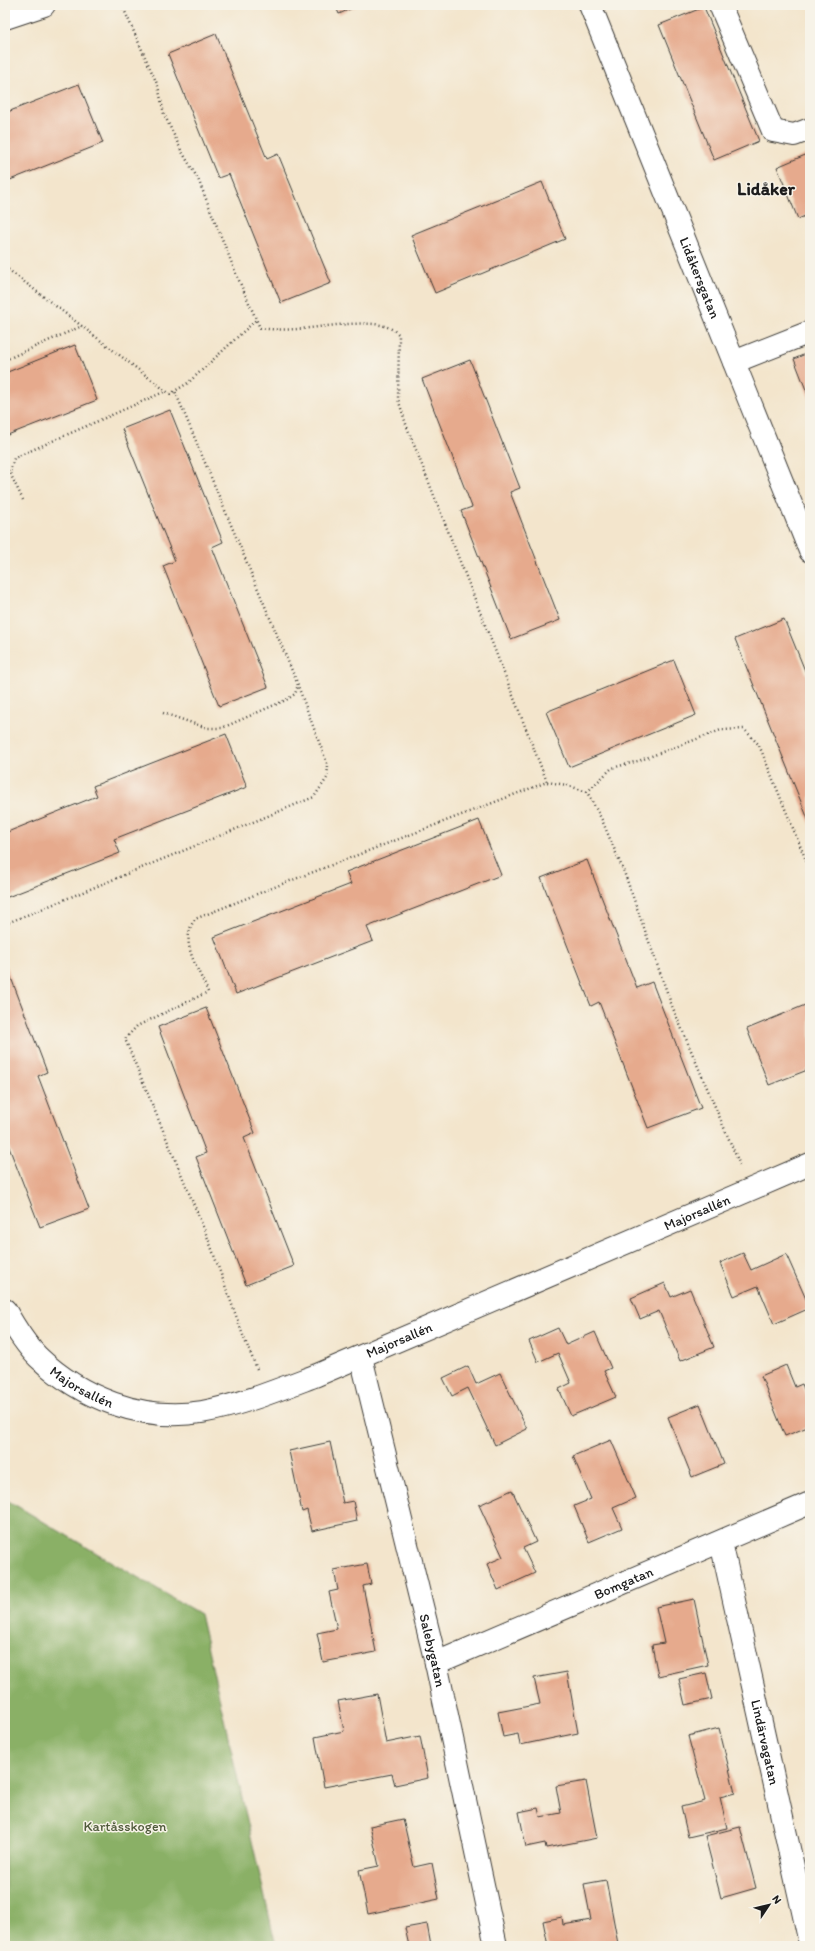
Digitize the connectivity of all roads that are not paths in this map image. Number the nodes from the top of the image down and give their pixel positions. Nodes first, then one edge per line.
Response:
1 (44, 5) edge
2 (590, 5) edge
3 (720, 5) edge
4 (5, 18) edge
5 (810, 129) edge
6 (810, 332) edge
7 (734, 362) junction
8 (807, 537) edge
9 (810, 1164) edge
10 (5, 1310) edge
11 (361, 1357) junction
12 (810, 1503) edge
13 (721, 1542) junction
14 (436, 1663) junction
15 (810, 1944) edge
16 (496, 1946) edge

1 - 4 street
2 - 7 street, Lidåkersgatan
3 - 5 street
6 - 7 street
7 - 8 street, Lidåkersgatan
9 - 11 street, Majorsallén
10 - 11 street, Majorsallén
11 - 14 street, Salebygatan
12 - 13 street, Bomgatan
13 - 14 street, Bomgatan
13 - 15 street, Lindärvagatan
14 - 16 street, Salebygatan

